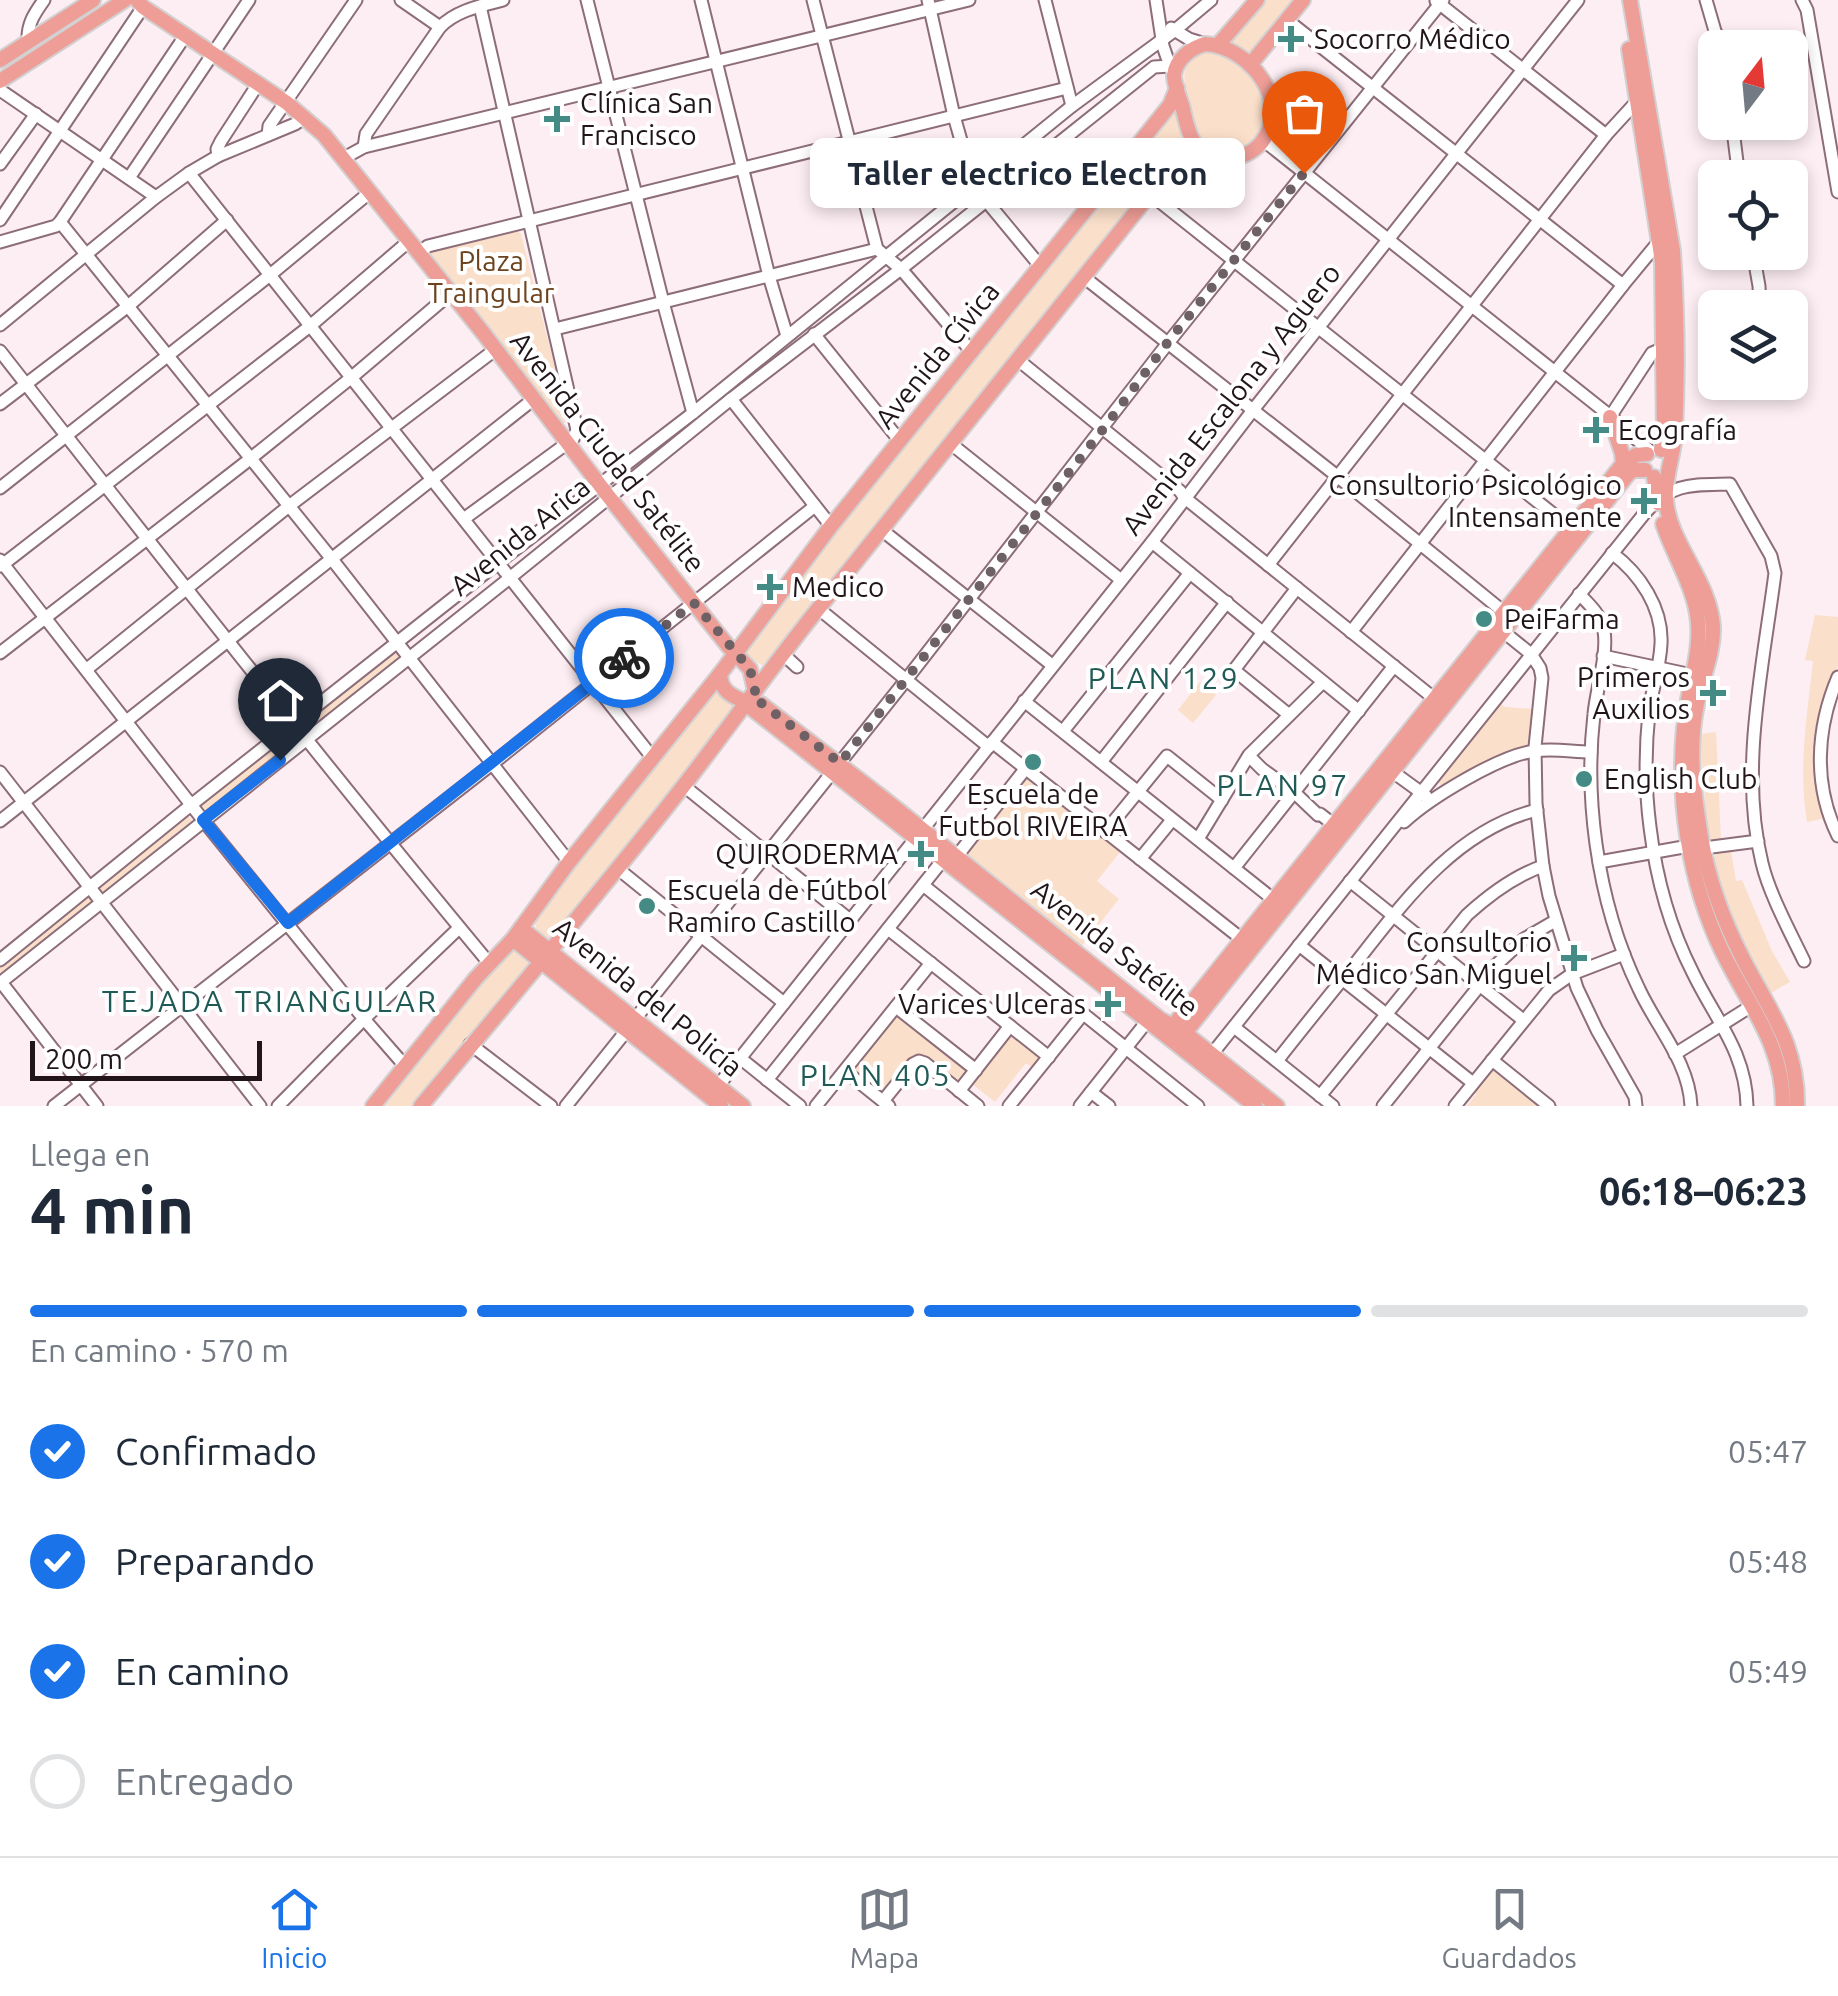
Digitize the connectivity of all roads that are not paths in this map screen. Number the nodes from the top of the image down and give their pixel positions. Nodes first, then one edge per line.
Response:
1 (44, 0) edge
2 (92, 0) edge
3 (125, 0) edge
4 (249, 0) edge
5 (356, 0) edge
6 (401, 0) edge
7 (503, 0) edge
8 (588, 0) edge
9 (702, 0) edge
10 (813, 0) edge
11 (969, 0) edge
12 (1046, 0) edge
13 (1156, 0) edge
14 (1211, 0) edge
15 (1257, 0) edge
16 (1302, 0) edge
17 (1578, 0) edge
18 (1620, 0) edge
19 (1630, 0) edge
20 (1706, 0) edge
21 (1802, 0) edge
22 (1439, 2) edge
23 (140, 4) edge
24 (930, 5) edge
25 (480, 6) junction
26 (1161, 18) junction
27 (1287, 20) junction
28 (440, 27) junction
29 (1174, 30) junction
30 (1715, 30) edge
31 (185, 36) junction
32 (822, 36) junction
33 (1162, 40) junction
34 (28, 42) junction
35 (1211, 44) junction
36 (213, 54) junction
37 (0, 60) edge
38 (716, 60) junction
39 (1250, 66) junction
40 (1523, 70) junction
41 (1174, 77) junction
42 (1, 80) edge
43 (258, 84) junction
44 (609, 88) junction
45 (1067, 88) junction
46 (1373, 88) junction
47 (1642, 98) junction
48 (286, 103) junction
49 (1072, 106) junction
50 (506, 113) junction
51 (36, 114) junction
52 (954, 116) junction
53 (305, 117) junction
54 (59, 130) junction
55 (268, 134) junction
56 (1606, 135) junction
57 (1263, 140) junction
58 (848, 142) junction
59 (364, 146) junction
60 (1201, 149) junction
61 (1456, 153) junction
62 (218, 156) junction
63 (101, 158) junction
64 (342, 159) junction
65 (0, 164) edge
66 (743, 168) junction
67 (189, 173) junction
68 (1304, 173) junction
69 (129, 178) junction
70 (974, 186) junction
71 (1838, 192) edge
72 (369, 193) junction
73 (636, 194) junction
74 (1150, 194) junction
75 (156, 197) junction
76 (986, 200) junction
77 (1540, 219) junction
78 (0, 220) edge
79 (227, 220) junction
80 (529, 221) junction
81 (60, 222) junction
82 (1665, 238) junction
83 (1388, 241) junction
84 (0, 242) edge
85 (413, 247) junction
86 (882, 253) junction
87 (86, 254) junction
88 (1234, 262) junction
89 (1041, 267) junction
90 (901, 269) junction
91 (270, 275) junction
92 (769, 276) junction
93 (1085, 278) junction
94 (1623, 285) junction
95 (450, 292) junction
96 (663, 302) junction
97 (1471, 306) junction
98 (128, 307) junction
99 (1670, 313) junction
100 (0, 325) edge
101 (310, 326) junction
102 (554, 329) junction
103 (1319, 329) junction
104 (814, 334) junction
105 (786, 336) junction
106 (1168, 342) junction
107 (1664, 348) junction
108 (496, 349) junction
109 (0, 351) edge
110 (972, 352) junction
111 (168, 355) junction
112 (1017, 359) junction
113 (1555, 373) junction
114 (352, 377) junction
115 (26, 384) junction
116 (1402, 394) junction
117 (535, 398) junction
118 (731, 399) junction
119 (0, 404) edge
120 (208, 406) junction
121 (1252, 410) junction
122 (693, 413) junction
123 (1610, 417) junction
124 (392, 426) junction
125 (1104, 428) junction
126 (66, 436) junction
127 (900, 441) junction
128 (568, 442) junction
129 (950, 443) junction
130 (250, 458) junction
131 (1485, 460) junction
132 (1656, 462) junction
133 (1623, 464) junction
134 (1337, 476) junction
135 (434, 480) junction
136 (104, 486) junction
137 (0, 488) edge
138 (606, 491) junction
139 (1185, 498) junction
140 (1662, 498) junction
141 (289, 506) junction
142 (815, 506) junction
143 (1036, 512) junction
144 (464, 518) junction
145 (832, 526) junction
146 (884, 530) junction
147 (1575, 532) junction
148 (148, 540) junction
149 (1152, 542) junction
150 (1420, 545) junction
151 (1612, 553) junction
152 (331, 558) junction
153 (499, 562) junction
154 (1, 563) edge
155 (1268, 565) junction
156 (1190, 573) junction
157 (511, 577) junction
158 (1120, 579) junction
159 (1297, 588) junction
160 (189, 589) junction
161 (1579, 594) junction
162 (969, 599) junction
163 (1227, 602) junction
164 (694, 603) junction
165 (819, 609) junction
166 (46, 617) junction
167 (1504, 622) junction
168 (1351, 632) junction
169 (1262, 633) junction
170 (230, 641) junction
171 (397, 644) junction
172 (0, 652) edge
173 (735, 653) junction
174 (783, 654) junction
175 (1532, 654) junction
176 (1603, 656) junction
177 (407, 658) junction
178 (1052, 665) junction
179 (1394, 666) junction
180 (1657, 667) junction
181 (797, 668) dead end
182 (87, 669) junction
183 (720, 674) junction
184 (1692, 675) junction
185 (1838, 677) edge
186 (906, 680) junction
187 (594, 681) junction
188 (1322, 682) junction
189 (751, 697) junction
190 (1024, 701) junction
191 (1440, 702) junction
192 (1359, 710) junction
193 (1288, 714) junction
194 (127, 723) junction
195 (294, 726) junction
196 (1063, 732) junction
197 (306, 740) junction
198 (990, 744) junction
199 (1535, 750) junction
200 (1591, 752) junction
201 (652, 756) junction
202 (1101, 762) junction
203 (1257, 763) dead end
204 (492, 764) junction
205 (837, 767) junction
206 (1026, 768) junction
207 (0, 772) edge
208 (1393, 772) junction
209 (684, 786) junction
210 (1138, 792) junction
211 (1420, 794) junction
212 (1434, 798) junction
213 (1222, 800) junction
214 (24, 802) junction
215 (191, 805) junction
216 (1536, 810) junction
217 (203, 820) junction
218 (1172, 820) junction
219 (1328, 820) junction
220 (0, 821) edge
221 (1105, 832) junction
222 (920, 833) junction
223 (1838, 836) edge
224 (1198, 840) junction
225 (1758, 841) junction
226 (390, 842) junction
227 (1696, 847) junction
228 (1374, 852) junction
229 (1654, 852) junction
230 (768, 854) junction
231 (950, 855) junction
232 (1140, 859) junction
233 (568, 862) junction
234 (1599, 862) junction
235 (1543, 866) junction
236 (617, 868) junction
237 (1234, 868) junction
238 (1350, 882) junction
239 (923, 885) junction
240 (92, 888) junction
241 (102, 902) junction
242 (1279, 904) junction
243 (1393, 916) junction
244 (850, 920) junction
245 (1555, 921) junction
246 (288, 923) junction
247 (459, 928) junction
248 (888, 928) junction
249 (517, 934) junction
250 (701, 936) junction
251 (1247, 944) junction
252 (1299, 945) junction
253 (1436, 951) junction
254 (1624, 954) junction
255 (546, 957) junction
256 (0, 960) edge
257 (1804, 961) dead end
258 (489, 963) junction
259 (931, 963) junction
260 (1572, 974) junction
261 (1342, 979) junction
262 (0, 982) edge
263 (1480, 985) junction
264 (1759, 1002) junction
265 (784, 1003) junction
266 (183, 1007) junction
267 (896, 1007) junction
268 (1083, 1014) junction
269 (1386, 1014) junction
270 (1150, 1017) junction
271 (364, 1019) junction
272 (1523, 1020) junction
273 (1722, 1024) junction
274 (631, 1025) junction
275 (1010, 1026) junction
276 (1234, 1027) junction
277 (1176, 1033) junction
278 (470, 1044) junction
279 (1126, 1048) junction
280 (1429, 1048) junction
281 (1675, 1054) junction
282 (1049, 1057) junction
283 (740, 1058) junction
284 (1208, 1060) junction
285 (1277, 1061) junction
286 (405, 1066) junction
287 (845, 1070) junction
288 (976, 1070) junction
289 (768, 1080) junction
290 (1473, 1083) junction
291 (1520, 1084) edge
292 (80, 1085) junction
293 (960, 1091) junction
294 (1091, 1092) junction
295 (1320, 1096) junction
296 (713, 1099) edge
297 (886, 1104) edge
298 (54, 1106) edge
299 (97, 1106) edge
300 (260, 1106) edge
301 (278, 1106) edge
302 (373, 1106) edge
303 (421, 1106) edge
304 (551, 1106) edge
305 (566, 1106) edge
306 (743, 1106) edge
307 (800, 1106) edge
308 (816, 1106) edge
309 (978, 1106) edge
310 (1009, 1106) edge
311 (1080, 1106) edge
312 (1110, 1106) edge
313 (1198, 1106) edge
314 (1255, 1106) edge
315 (1277, 1106) edge
316 (1334, 1106) edge
317 (1383, 1106) edge
318 (1455, 1106) edge
319 (1636, 1106) edge
320 (1692, 1106) edge
321 (1747, 1106) edge
322 (1783, 1106) edge
323 (1797, 1106) edge

1 - 34 street
2 - 34 main road
3 - 42 main road
4 - 36 street
5 - 48 street
6 - 28 street
7 - 25 street
8 - 44 street
9 - 38 street
10 - 32 street
11 - 24 street
12 - 45 street
13 - 26 street
14 - 29 street, Avenida Arica
15 - 35 main road
16 - 27 main road
17 - 40 street, Avenida Escalona y Aguero
18 - 47 main road
19 - 47 main road
20 - 30 street
21 - 71 street
22 - 40 street
22 - 46 street
23 - 31 main road, Avenida Ciudad Satélite
23 - 54 street
24 - 32 street
24 - 52 street
25 - 28 street
25 - 50 street
26 - 29 street
26 - 33 street
27 - 39 main road
27 - 46 street
28 - 59 street
29 - 33 street, Avenida Arica
29 - 35 street
31 - 36 main road, Avenida Ciudad Satélite
31 - 63 street
32 - 38 street
32 - 58 street
33 - 41 street
33 - 49 street, Avenida Arica
34 - 37 main road
35 - 39 main road
35 - 41 main road
36 - 43 main road, Avenida Ciudad Satélite
36 - 69 street
38 - 44 street
38 - 66 street
39 - 57 main road
40 - 56 street
40 - 61 street, Avenida Escalona y Aguero
41 - 60 main road
41 - 76 street, Avenida Arica
41 - 89 main road, Avenida Cívica
42 - 51 street
43 - 48 main road, Avenida Ciudad Satélite
43 - 62 street
44 - 50 street
44 - 73 street
45 - 49 street
45 - 52 street
46 - 61 street
46 - 68 street
47 - 56 street
47 - 82 main road
48 - 53 main road, Avenida Ciudad Satélite
48 - 55 street
49 - 70 street, Avenida Arica
50 - 59 street
50 - 80 street
51 - 54 street
51 - 65 street
52 - 58 street
52 - 70 street
53 - 55 street
53 - 64 main road, Avenida Ciudad Satélite
54 - 63 street
54 - 78 street
55 - 62 street
56 - 77 street
57 - 60 main road
57 - 68 street
58 - 66 street
58 - 86 street
59 - 64 street
60 - 74 main road
61 - 77 street
61 - 83 street, Avenida Escalona y Aguero
62 - 67 street
63 - 69 street
63 - 81 street
64 - 72 main road, Avenida Ciudad Satélite
66 - 73 street
66 - 92 street
67 - 75 street
67 - 79 street
68 - 83 street
68 - 88 street
69 - 75 street
70 - 76 street
70 - 86 street, Avenida Arica
72 - 85 main road, Avenida Ciudad Satélite
72 - 91 street
73 - 80 street
73 - 96 street
74 - 88 street
74 - 93 main road
75 - 87 street
76 - 89 street
76 - 90 street, Avenida Arica
77 - 94 street
77 - 97 street
79 - 91 street
79 - 98 street
80 - 85 street
80 - 102 street
81 - 84 street
81 - 87 street
82 - 94 street
82 - 99 main road
83 - 97 street
83 - 103 street, Avenida Escalona y Aguero
85 - 95 main road, Avenida Ciudad Satélite
85 - 101 street
86 - 90 street
86 - 92 street
86 - 105 street, Avenida Arica
87 - 98 street
87 - 100 street
88 - 103 street
88 - 106 street
89 - 110 main road, Avenida Cívica
90 - 104 street, Avenida Arica
90 - 110 street
91 - 101 street
91 - 111 street
92 - 96 street
92 - 105 street
93 - 106 street
93 - 112 main road
94 - 113 street
95 - 108 main road, Avenida Ciudad Satélite
95 - 114 street
96 - 102 street
96 - 122 street
97 - 113 street
97 - 116 street
98 - 111 street
98 - 115 street
99 - 107 main road
99 - 132 main road
101 - 114 street
101 - 120 street
102 - 128 street
103 - 116 street
103 - 121 street, Avenida Escalona y Aguero
104 - 118 street, Avenida Arica
104 - 127 street
105 - 122 street, Avenida Arica
106 - 121 street
106 - 125 street
107 - 123 street
107 - 132 main road
108 - 117 main road, Avenida Ciudad Satélite
108 - 124 street
109 - 115 street
110 - 127 main road, Avenida Cívica
111 - 120 street
111 - 126 street
112 - 125 street
112 - 129 main road
113 - 123 street
113 - 131 street
114 - 124 street
114 - 130 street
115 - 119 street
115 - 126 street
116 - 131 street
116 - 134 street
117 - 128 main road, Avenida Ciudad Satélite
117 - 135 street
118 - 138 street, Avenida Arica
118 - 142 street
120 - 130 street
120 - 136 street
121 - 134 street
121 - 139 street, Avenida Escalona y Aguero
122 - 138 street, Avenida Arica
123 - 132 street
123 - 133 main road
124 - 135 street
124 - 141 street
125 - 139 street
125 - 143 street
126 - 136 street
126 - 137 street
127 - 145 main road, Avenida Cívica
128 - 138 main road, Avenida Ciudad Satélite
128 - 144 street
129 - 143 street
129 - 146 main road
130 - 141 street
130 - 148 street
131 - 147 street
131 - 150 street
132 - 133 main road
132 - 140 main road
132 - 147 main road
133 - 147 main road
134 - 150 street
134 - 155 street
135 - 144 street
135 - 152 street
136 - 148 street
136 - 154 street
138 - 153 street, Avenida Arica
138 - 157 street, Avenida Arica
138 - 164 main road, Avenida Ciudad Satélite
139 - 149 street, Avenida Escalona y Aguero
139 - 155 street
140 - 151 street
140 - 184 main road
140 - 225 street
140 - 227 main road
141 - 152 street
141 - 160 street
142 - 145 street
142 - 164 street
143 - 158 street
143 - 162 street
144 - 153 street
145 - 173 main road, Avenida Cívica
146 - 162 street
146 - 165 main road
147 - 167 main road
148 - 160 street
148 - 166 street
149 - 156 street
149 - 158 street, Avenida Escalona y Aguero
150 - 167 street
150 - 168 street
151 - 161 street
151 - 180 street
152 - 170 street
152 - 171 street
153 - 157 street
153 - 171 street, Avenida Arica
154 - 166 street
155 - 159 street
156 - 163 street
156 - 196 street
157 - 177 street, Avenida Arica
157 - 187 street
158 - 178 street, Avenida Escalona y Aguero
159 - 168 street
159 - 169 street
160 - 170 street
160 - 182 street
161 - 175 street
161 - 176 street
162 - 178 street
162 - 186 street
163 - 169 street
163 - 202 street
164 - 173 main road, Avenida Ciudad Satélite
164 - 187 street
165 - 174 main road
165 - 186 street
166 - 172 street
166 - 182 street
167 - 175 street
167 - 191 main road
168 - 179 street
169 - 188 street
169 - 193 street
170 - 194 street
170 - 195 street
171 - 177 street
171 - 195 street, Avenida Arica
173 - 183 main road, Avenida Cívica
173 - 189 main road, Avenida Ciudad Satélite
174 - 181 street
174 - 189 main road
175 - 199 street
175 - 211 street
176 - 180 street
176 - 200 street
177 - 197 street, Avenida Arica
177 - 204 street
178 - 190 street, Avenida Escalona y Aguero
179 - 191 street
179 - 192 street
180 - 184 street
180 - 229 street
182 - 194 street
183 - 189 main road
183 - 201 main road
184 - 227 main road
185 - 223 street
186 - 198 street
186 - 205 street
187 - 201 street
187 - 204 street
188 - 192 street
188 - 193 street
189 - 205 main road
189 - 209 main road
190 - 196 street
190 - 198 street, Avenida Escalona y Aguero
191 - 208 main road
191 - 219 main road
192 - 237 street
193 - 213 street
194 - 214 street
194 - 215 street
195 - 197 street
195 - 215 street, Avenida Arica
196 - 202 street
197 - 217 street, Avenida Arica
197 - 226 street
198 - 206 street
198 - 222 street, Avenida Escalona y Aguero
199 - 200 street
199 - 212 street
199 - 216 street
200 - 234 street
201 - 233 main road
202 - 210 street
203 - 219 street
204 - 226 street
204 - 233 street
205 - 222 main road
205 - 230 street
206 - 221 street
206 - 231 street
207 - 214 street
208 - 211 street
208 - 219 main road
209 - 230 street
209 - 236 main road
210 - 213 street
210 - 218 street
210 - 221 street
211 - 212 street
211 - 228 street
212 - 228 street
213 - 224 street
214 - 220 street
214 - 240 street
215 - 217 street
215 - 240 street, Avenida Arica
216 - 235 street
216 - 243 street
217 - 241 street, Avenida Arica
217 - 246 street
218 - 224 street
218 - 232 street
219 - 242 main road
221 - 232 street
222 - 231 main road, Avenida Satélite
222 - 244 street, Avenida Escalona y Aguero
224 - 237 street
225 - 227 street
225 - 257 street
226 - 246 street
226 - 247 street
227 - 229 street
227 - 264 main road
228 - 238 street
229 - 234 street
229 - 273 street
230 - 244 street
230 - 250 street
231 - 239 street
231 - 270 main road, Avenida Satélite
232 - 251 street
233 - 249 main road
234 - 254 street
235 - 245 street
235 - 253 street
236 - 250 street
236 - 255 main road
237 - 242 street
238 - 243 street
238 - 252 street
239 - 248 street
239 - 268 street
240 - 241 street
240 - 256 street, Avenida Arica
241 - 262 street, Avenida Arica
241 - 266 street
242 - 251 main road
243 - 253 street
243 - 261 street
244 - 265 street, Avenida Escalona y Aguero
245 - 260 street
245 - 263 street
246 - 266 street
246 - 271 street
247 - 258 street
247 - 271 street
248 - 259 street
248 - 289 street
249 - 255 main road, Avenida del Policía
249 - 258 main road
250 - 265 street
250 - 274 street
251 - 277 main road
252 - 261 street
252 - 276 street
253 - 263 street
253 - 269 street
254 - 260 street
254 - 281 street
255 - 274 main road, Avenida del Policía
255 - 278 main road
258 - 286 main road
259 - 267 street
259 - 275 street
260 - 272 street
260 - 319 street
261 - 269 street
261 - 285 street
262 - 292 street
263 - 272 street
263 - 280 street
264 - 273 street
264 - 322 main road
264 - 323 main road
265 - 283 street, Avenida Escalona y Aguero
266 - 292 street
266 - 300 street
267 - 287 street
267 - 288 street
268 - 279 street
268 - 282 street
269 - 280 street
269 - 295 street
270 - 277 main road, Avenida Satélite
270 - 279 street
271 - 286 street
271 - 301 street
272 - 291 street
273 - 281 street
273 - 321 street
274 - 296 main road, Avenida del Policía
274 - 305 street
275 - 282 street
275 - 288 street
276 - 284 street
276 - 285 street
277 - 284 main road, Avenida Satélite
278 - 303 main road
278 - 304 street
279 - 294 street
279 - 313 street
280 - 290 street
280 - 317 street
281 - 320 street
282 - 310 street
283 - 289 street
283 - 296 street, Avenida Escalona y Aguero
284 - 314 main road, Avenida Satélite
284 - 315 main road, Avenida Satélite
285 - 295 street
286 - 302 main road
287 - 297 street
287 - 308 street
288 - 293 street
289 - 307 street
290 - 291 street
290 - 318 street
292 - 298 street
292 - 299 street
293 - 297 street
293 - 309 street
294 - 311 street
294 - 312 street
295 - 316 street
296 - 306 main road, Avenida del Policía

